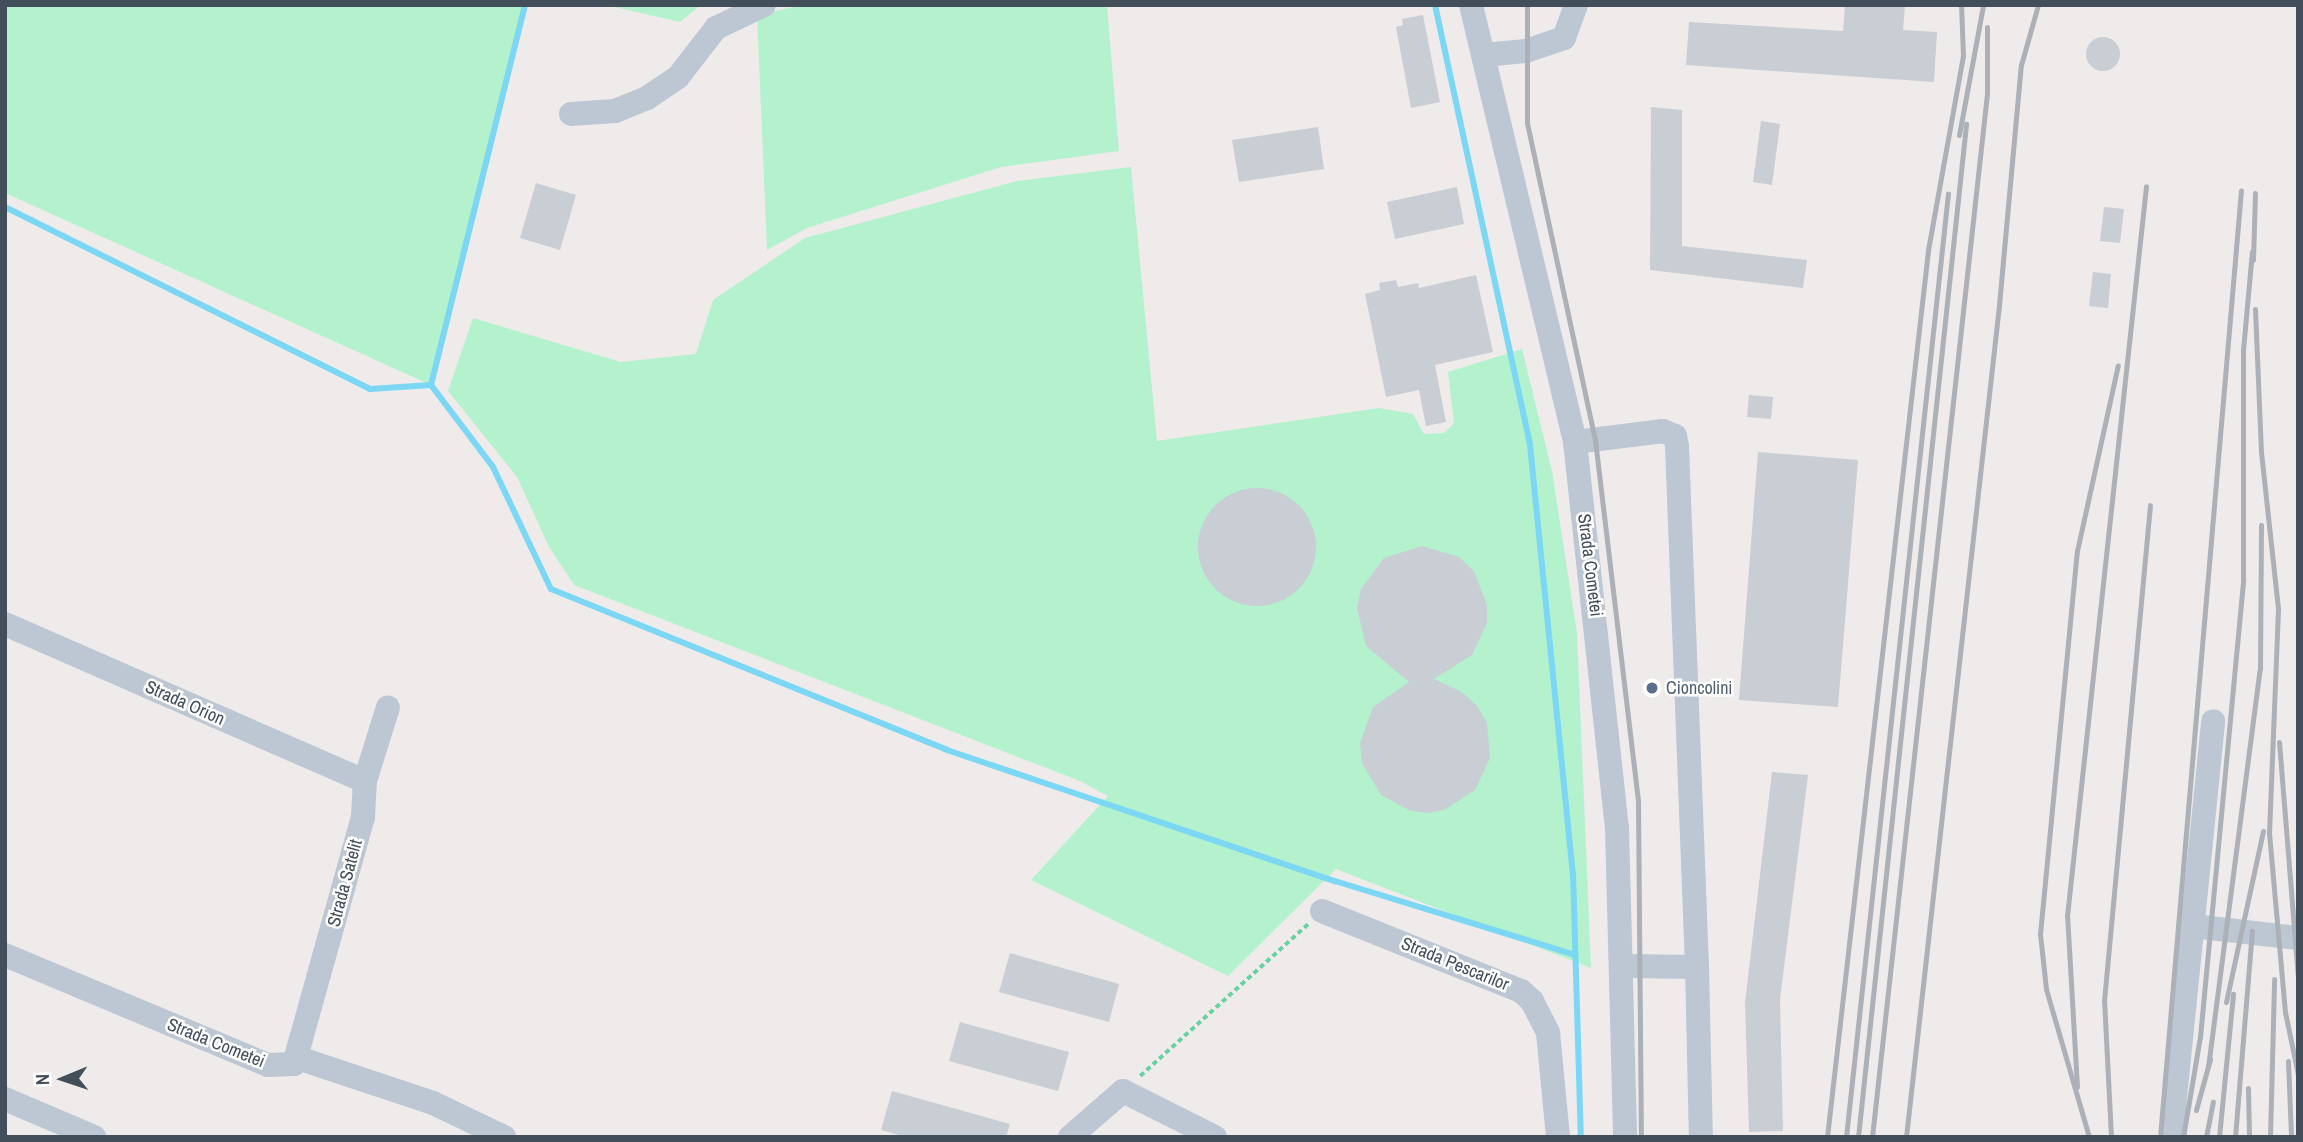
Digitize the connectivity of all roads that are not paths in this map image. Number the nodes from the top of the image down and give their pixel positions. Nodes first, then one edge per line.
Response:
1 (764, 5) edge
2 (1471, 5) edge
3 (1576, 5) edge
4 (1485, 55) junction
5 (571, 114) dead end
6 (1574, 442) junction
7 (5, 624) edge
8 (388, 707) dead end
9 (2213, 721) dead end
10 (365, 781) junction
11 (1322, 911) road end
12 (2193, 926) junction
13 (2298, 937) edge
14 (5, 955) edge
15 (1623, 966) junction
16 (1697, 967) junction
17 (298, 1058) junction
18 (11, 1110) edge
19 (94, 1137) edge
20 (504, 1137) edge
21 (1070, 1137) edge
22 (1215, 1137) edge
23 (1558, 1137) edge
24 (1625, 1137) edge
25 (1701, 1137) edge
26 (2171, 1137) edge

1 - 5 street
2 - 4 street, Strada Cometei
3 - 4 street
4 - 6 street, Strada Cometei
6 - 15 street, Strada Cometei
6 - 16 street
7 - 10 street, Strada Orion
8 - 10 street, Strada Satelit
9 - 12 street
10 - 17 street, Strada Satelit
11 - 23 street, Strada Pescarilor
12 - 13 street
12 - 26 street
14 - 17 street, Strada Cometei
15 - 16 street
15 - 24 street, Strada Cometei
16 - 25 street
17 - 20 street
18 - 19 street
21 - 22 street

